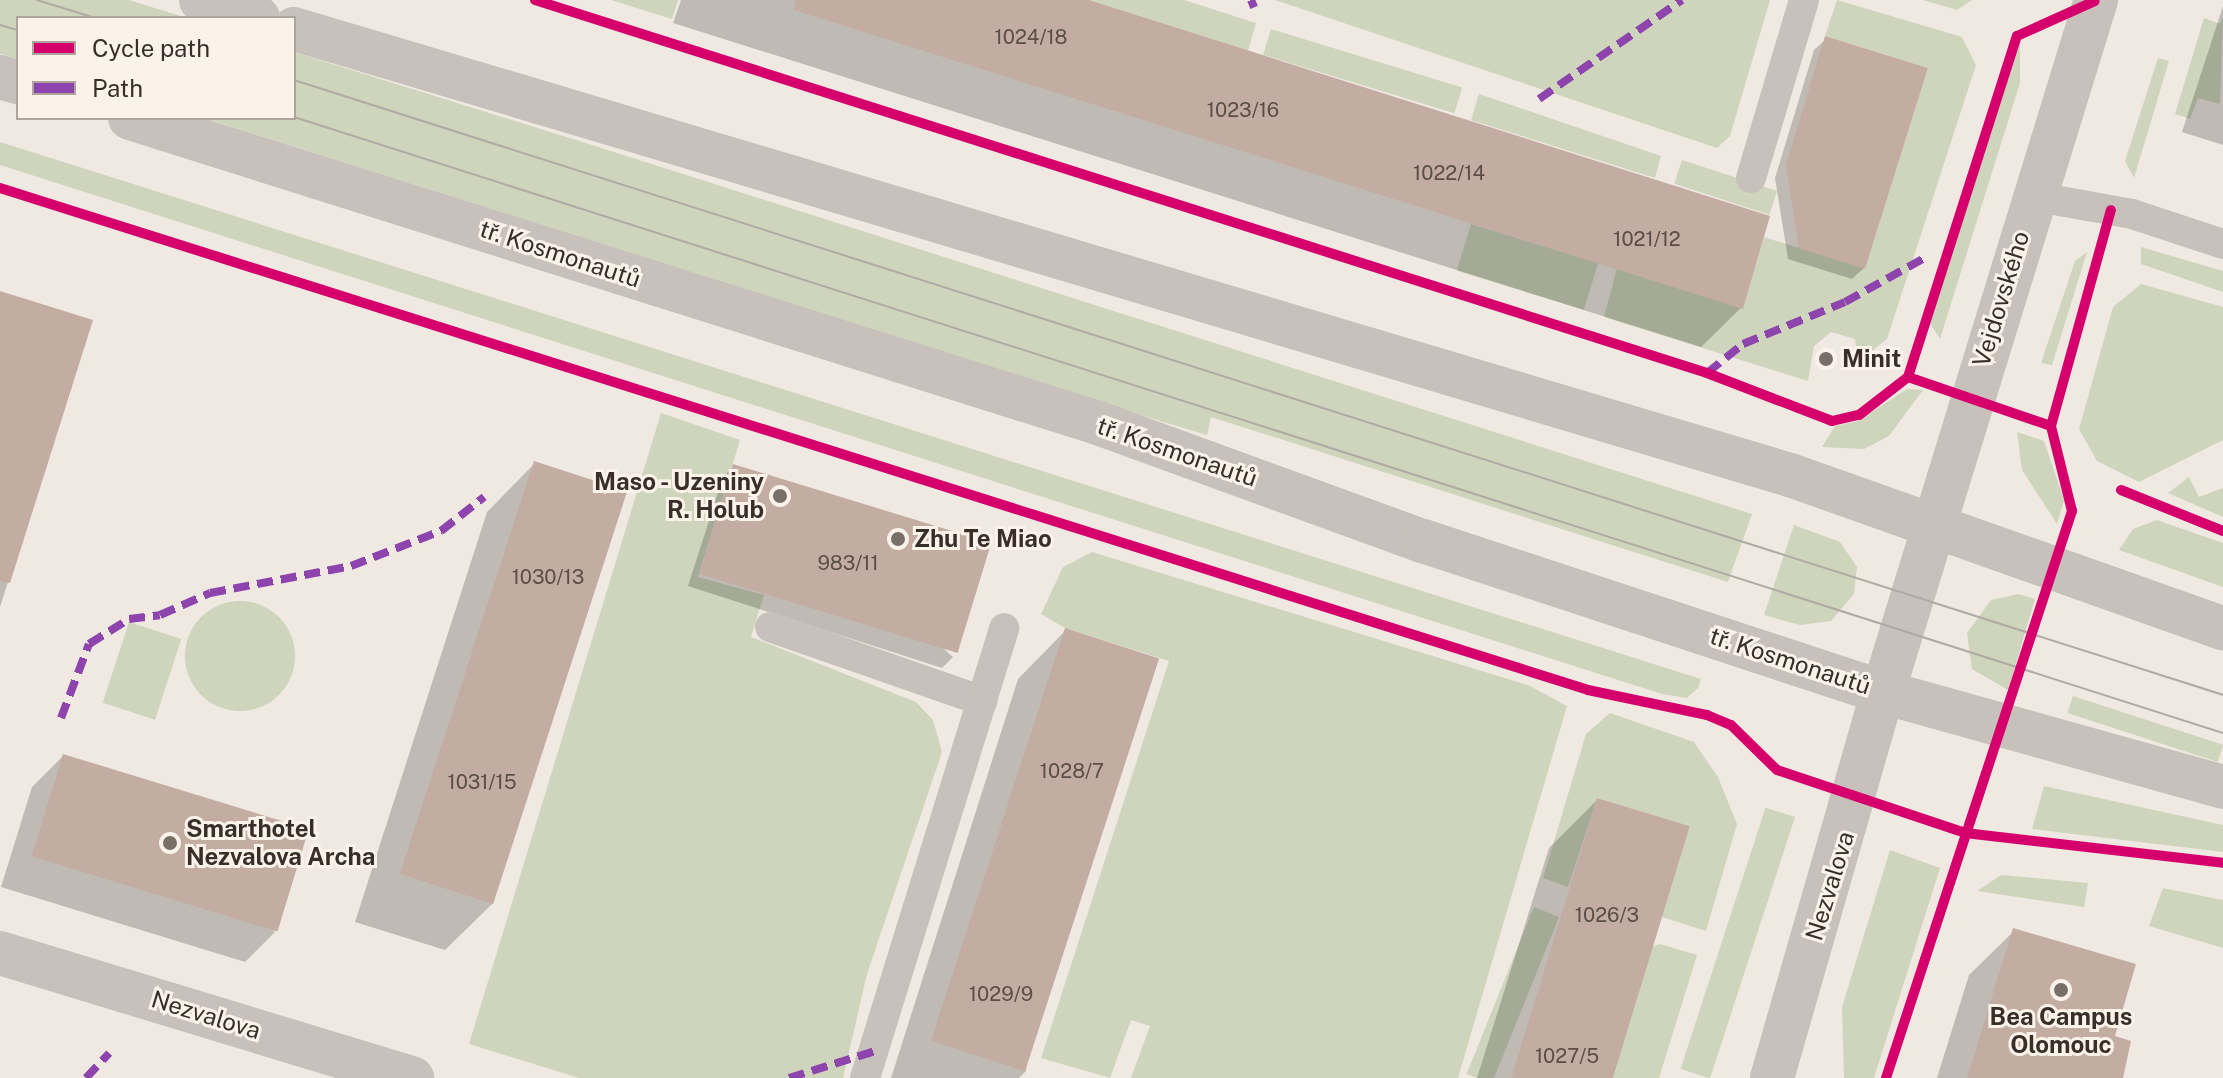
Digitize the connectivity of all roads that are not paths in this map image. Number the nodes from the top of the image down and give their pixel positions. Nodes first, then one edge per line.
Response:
1 (201, 0) edge
2 (1804, 0) edge
3 (2094, 0) edge
4 (252, 16) edge
5 (296, 30) edge
6 (136, 120) edge
7 (1751, 178) dead end
8 (2032, 196) junction
9 (2223, 244) edge
10 (1933, 524) junction
11 (770, 627) dead end
12 (1004, 628) dead end
13 (2223, 628) edge
14 (1883, 692) junction
15 (982, 701) junction
16 (2223, 787) edge
17 (0, 953) edge
18 (412, 1078) edge
19 (865, 1078) edge
20 (1772, 1078) edge

1 - 4 street
2 - 7 lane
3 - 8 street, Vejdovského
5 - 10 street
6 - 14 street, tř. Kosmonautů
8 - 9 lane
8 - 10 street, Vejdovského
10 - 13 street
10 - 14 street, Vejdovského
11 - 15 lane
12 - 15 lane
14 - 16 street, tř. Kosmonautů
14 - 20 street, Nezvalova
15 - 19 lane
17 - 18 street, Nezvalova

